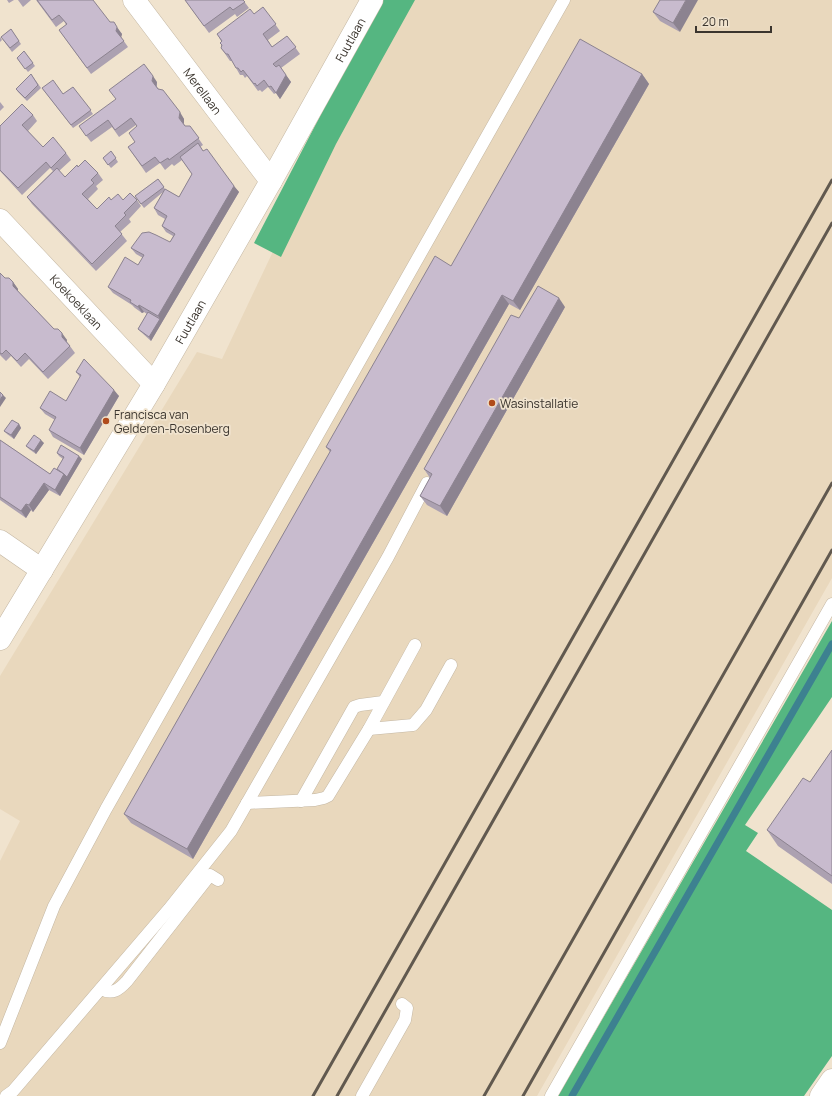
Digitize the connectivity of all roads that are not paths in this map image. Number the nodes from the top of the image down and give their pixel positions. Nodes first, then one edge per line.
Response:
1 (134, 0) edge
2 (372, 0) edge
3 (564, 0) edge
4 (271, 181) junction
5 (0, 220) edge
6 (154, 384) junction
7 (427, 483) edge
8 (0, 541) edge
9 (42, 570) junction
10 (832, 604) edge
11 (0, 639) edge
12 (415, 645) dead end
13 (452, 665) dead end
14 (384, 702) junction
15 (369, 729) junction
16 (301, 801) junction
17 (247, 803) junction
18 (218, 880) dead end
19 (100, 989) junction
20 (402, 1004) dead end
21 (0, 1043) edge
22 (832, 1080) edge
23 (6, 1096) edge
24 (362, 1096) edge
25 (551, 1096) edge
26 (821, 1096) edge

1 - 4 street, Merellaan
2 - 4 street, Fuutlaan
3 - 21 lane
4 - 6 street, Fuutlaan
5 - 6 street, Koekoeklaan
6 - 9 street, Fuutlaan
7 - 17 lane
8 - 9 street
9 - 11 street, Fuutlaan
10 - 25 lane
12 - 14 lane
13 - 15 lane
14 - 15 lane
14 - 16 lane
15 - 16 lane
16 - 17 lane
17 - 19 lane
18 - 19 lane
19 - 23 lane
20 - 24 lane
22 - 26 street

